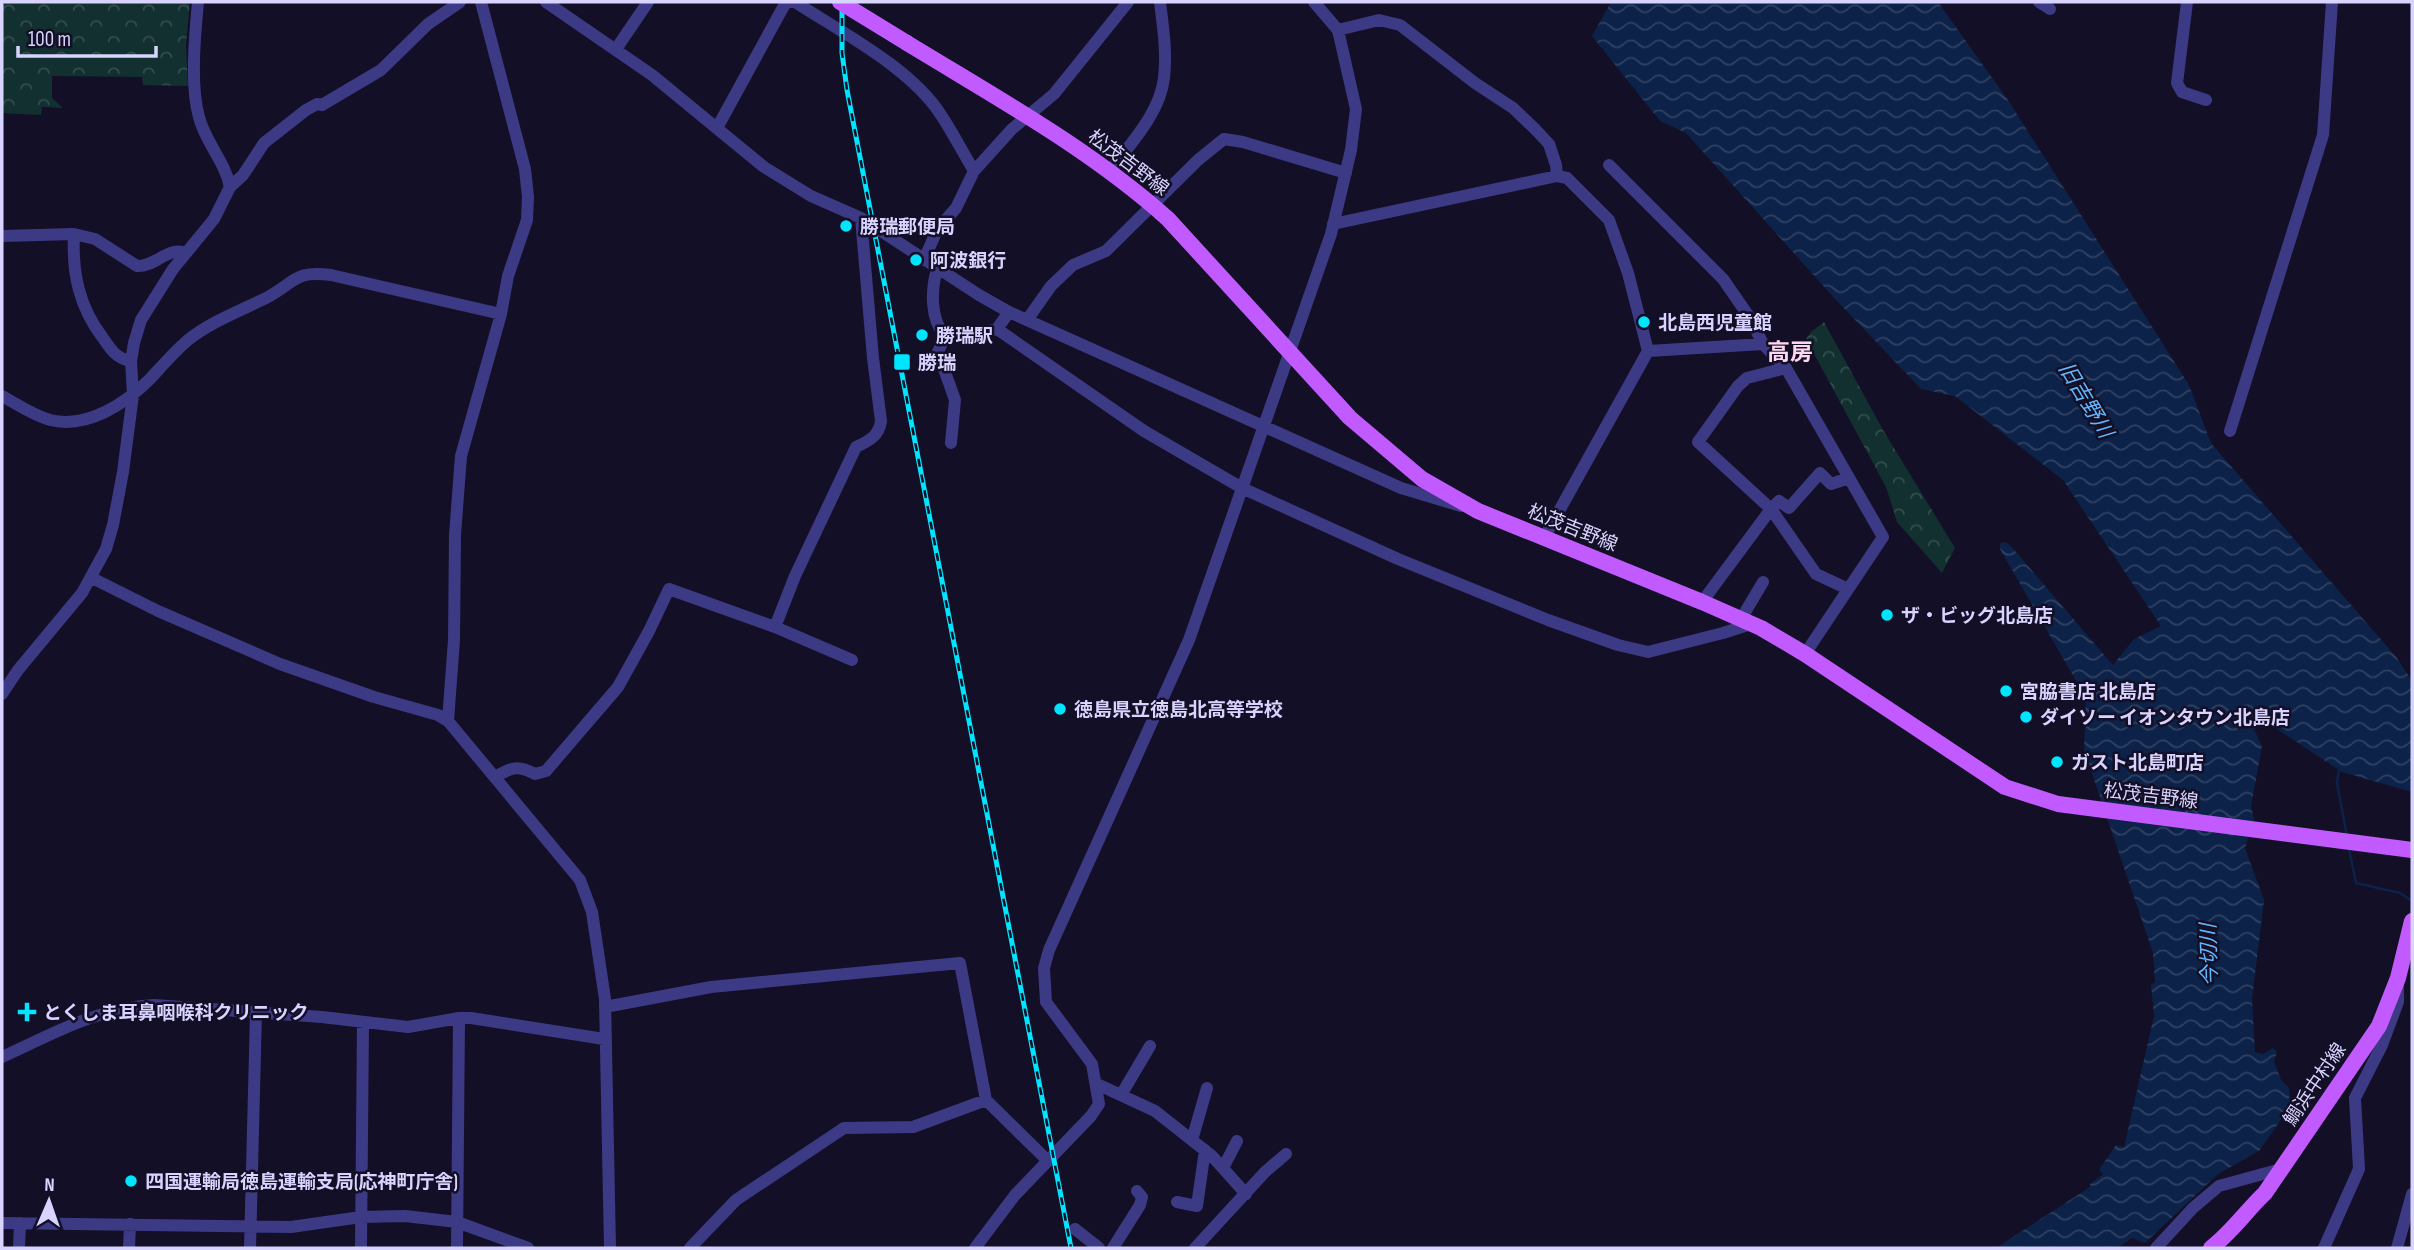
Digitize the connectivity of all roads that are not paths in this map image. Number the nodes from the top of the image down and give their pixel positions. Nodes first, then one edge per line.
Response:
1 (198, 2) edge
2 (460, 2) edge
3 (481, 2) edge
4 (545, 2) edge
5 (648, 2) edge
6 (786, 2) edge
7 (840, 2) edge
8 (1128, 2) edge
9 (1160, 2) edge
10 (1314, 2) edge
11 (2187, 2) edge
12 (2332, 2) edge
13 (1339, 30) junction
14 (616, 49) junction
15 (2206, 100) dead end
16 (1026, 116) junction
17 (717, 128) junction
18 (1609, 165) dead end
19 (1110, 170) junction
20 (974, 171) junction
21 (1346, 173) junction
22 (1557, 176) junction
23 (230, 187) junction
24 (1152, 204) junction
25 (861, 218) junction
26 (1333, 224) junction
27 (74, 234) junction
28 (2, 236) edge
29 (186, 253) junction
30 (924, 260) junction
31 (937, 269) junction
32 (1009, 312) junction
33 (501, 314) junction
34 (1027, 320) junction
35 (997, 329) junction
36 (946, 336) junction
37 (1763, 344) junction
38 (1648, 351) junction
39 (1290, 354) junction
40 (131, 361) junction
41 (1786, 368) junction
42 (133, 395) junction
43 (2, 396) edge
44 (1264, 428) junction
45 (2230, 432) dead end
46 (951, 443) dead end
47 (1849, 478) junction
48 (1242, 488) junction
49 (1771, 509) junction
50 (1478, 511) junction
51 (1544, 538) junction
52 (92, 578) junction
53 (1763, 582) dead end
54 (1848, 589) junction
55 (1702, 602) junction
56 (1746, 621) junction
57 (775, 627) junction
58 (1805, 654) junction
59 (852, 660) dead end
60 (2, 694) edge
61 (448, 720) junction
62 (495, 777) junction
63 (2412, 850) edge
64 (2412, 921) edge
65 (2398, 978) junction
66 (605, 1003) junction
67 (256, 1013) junction
68 (459, 1018) junction
69 (363, 1022) junction
70 (604, 1039) junction
71 (1150, 1046) dead end
72 (2, 1057) edge
73 (1097, 1084) junction
74 (1207, 1088) dead end
75 (1121, 1095) junction
76 (986, 1100) junction
77 (1192, 1140) junction
78 (1237, 1141) dead end
79 (1205, 1150) junction
80 (1286, 1154) dead end
81 (1047, 1160) junction
82 (1223, 1168) junction
83 (2281, 1169) junction
84 (1137, 1191) dead end
85 (1246, 1194) junction
86 (2412, 1194) edge
87 (1177, 1202) dead end
88 (361, 1217) junction
89 (457, 1222) junction
90 (2, 1223) edge
91 (20, 1223) junction
92 (130, 1224) junction
93 (251, 1226) junction
94 (1075, 1229) dead end
95 (19, 1248) edge
96 (129, 1248) edge
97 (250, 1248) edge
98 (360, 1248) edge
99 (457, 1248) edge
100 (528, 1248) edge
101 (610, 1248) edge
102 (690, 1248) edge
103 (975, 1248) edge
104 (1099, 1248) edge
105 (1113, 1248) edge
106 (1195, 1248) edge
107 (2156, 1248) edge
108 (2211, 1248) edge
109 (2324, 1248) edge
110 (2396, 1248) edge

1 - 23 street
2 - 23 street
3 - 33 street
4 - 14 street
5 - 14 street
6 - 17 street
6 - 20 street
7 - 16 main road, 松茂吉野線, bridge
8 - 16 street
9 - 19 street
10 - 13 street
11 - 15 street
12 - 45 street
13 - 21 street
13 - 22 street
14 - 17 street
16 - 19 main road, 松茂吉野線
16 - 20 street
17 - 25 street
18 - 37 street
19 - 24 main road, 松茂吉野線
20 - 30 street
21 - 24 street
21 - 26 street
22 - 26 street
22 - 38 street
23 - 29 street
24 - 34 street
24 - 39 main road, 松茂吉野線
25 - 30 street
25 - 57 street
26 - 39 street
27 - 28 street
27 - 29 street
27 - 40 street
29 - 40 street
30 - 31 street
31 - 32 street
31 - 36 street
32 - 34 street
32 - 35 street
33 - 42 street
33 - 61 street
34 - 44 street
35 - 36 street
35 - 48 street
36 - 46 street
37 - 38 street
37 - 41 street
38 - 51 street
39 - 44 street
39 - 50 main road, 松茂吉野線
40 - 42 street
41 - 47 street
41 - 49 street
42 - 43 street
42 - 52 street
44 - 48 street
44 - 50 street
47 - 49 street
47 - 54 street
48 - 56 street
48 - 73 street
49 - 54 street
49 - 55 street
50 - 51 main road, 松茂吉野線
51 - 55 main road, 松茂吉野線
52 - 60 street
52 - 61 street
53 - 56 street
54 - 58 street
55 - 56 main road, 松茂吉野線
56 - 58 main road, 松茂吉野線
57 - 59 street
57 - 62 street
58 - 63 main road, 松茂吉野線
61 - 62 street
62 - 66 street
64 - 65 main road, 鯛浜中村線
65 - 83 main road, 鯛浜中村線
65 - 109 street
66 - 70 street
66 - 76 street
67 - 69 street
67 - 72 street
67 - 93 street
68 - 69 street
68 - 70 street
68 - 89 street
69 - 88 street
70 - 101 street
71 - 75 street
73 - 75 street
73 - 81 street
74 - 77 street
75 - 77 street
76 - 81 street
76 - 102 street
77 - 79 street
78 - 82 street
79 - 82 street
79 - 87 street
80 - 85 street
81 - 103 street
82 - 85 street
83 - 107 street
83 - 108 main road, 鯛浜中村線
84 - 105 street
85 - 106 street
86 - 110 street
88 - 89 street
88 - 93 street
88 - 98 street
89 - 99 street
89 - 100 street
90 - 91 street
91 - 92 street
91 - 95 street
92 - 93 street
92 - 96 street
93 - 97 street
94 - 104 street

